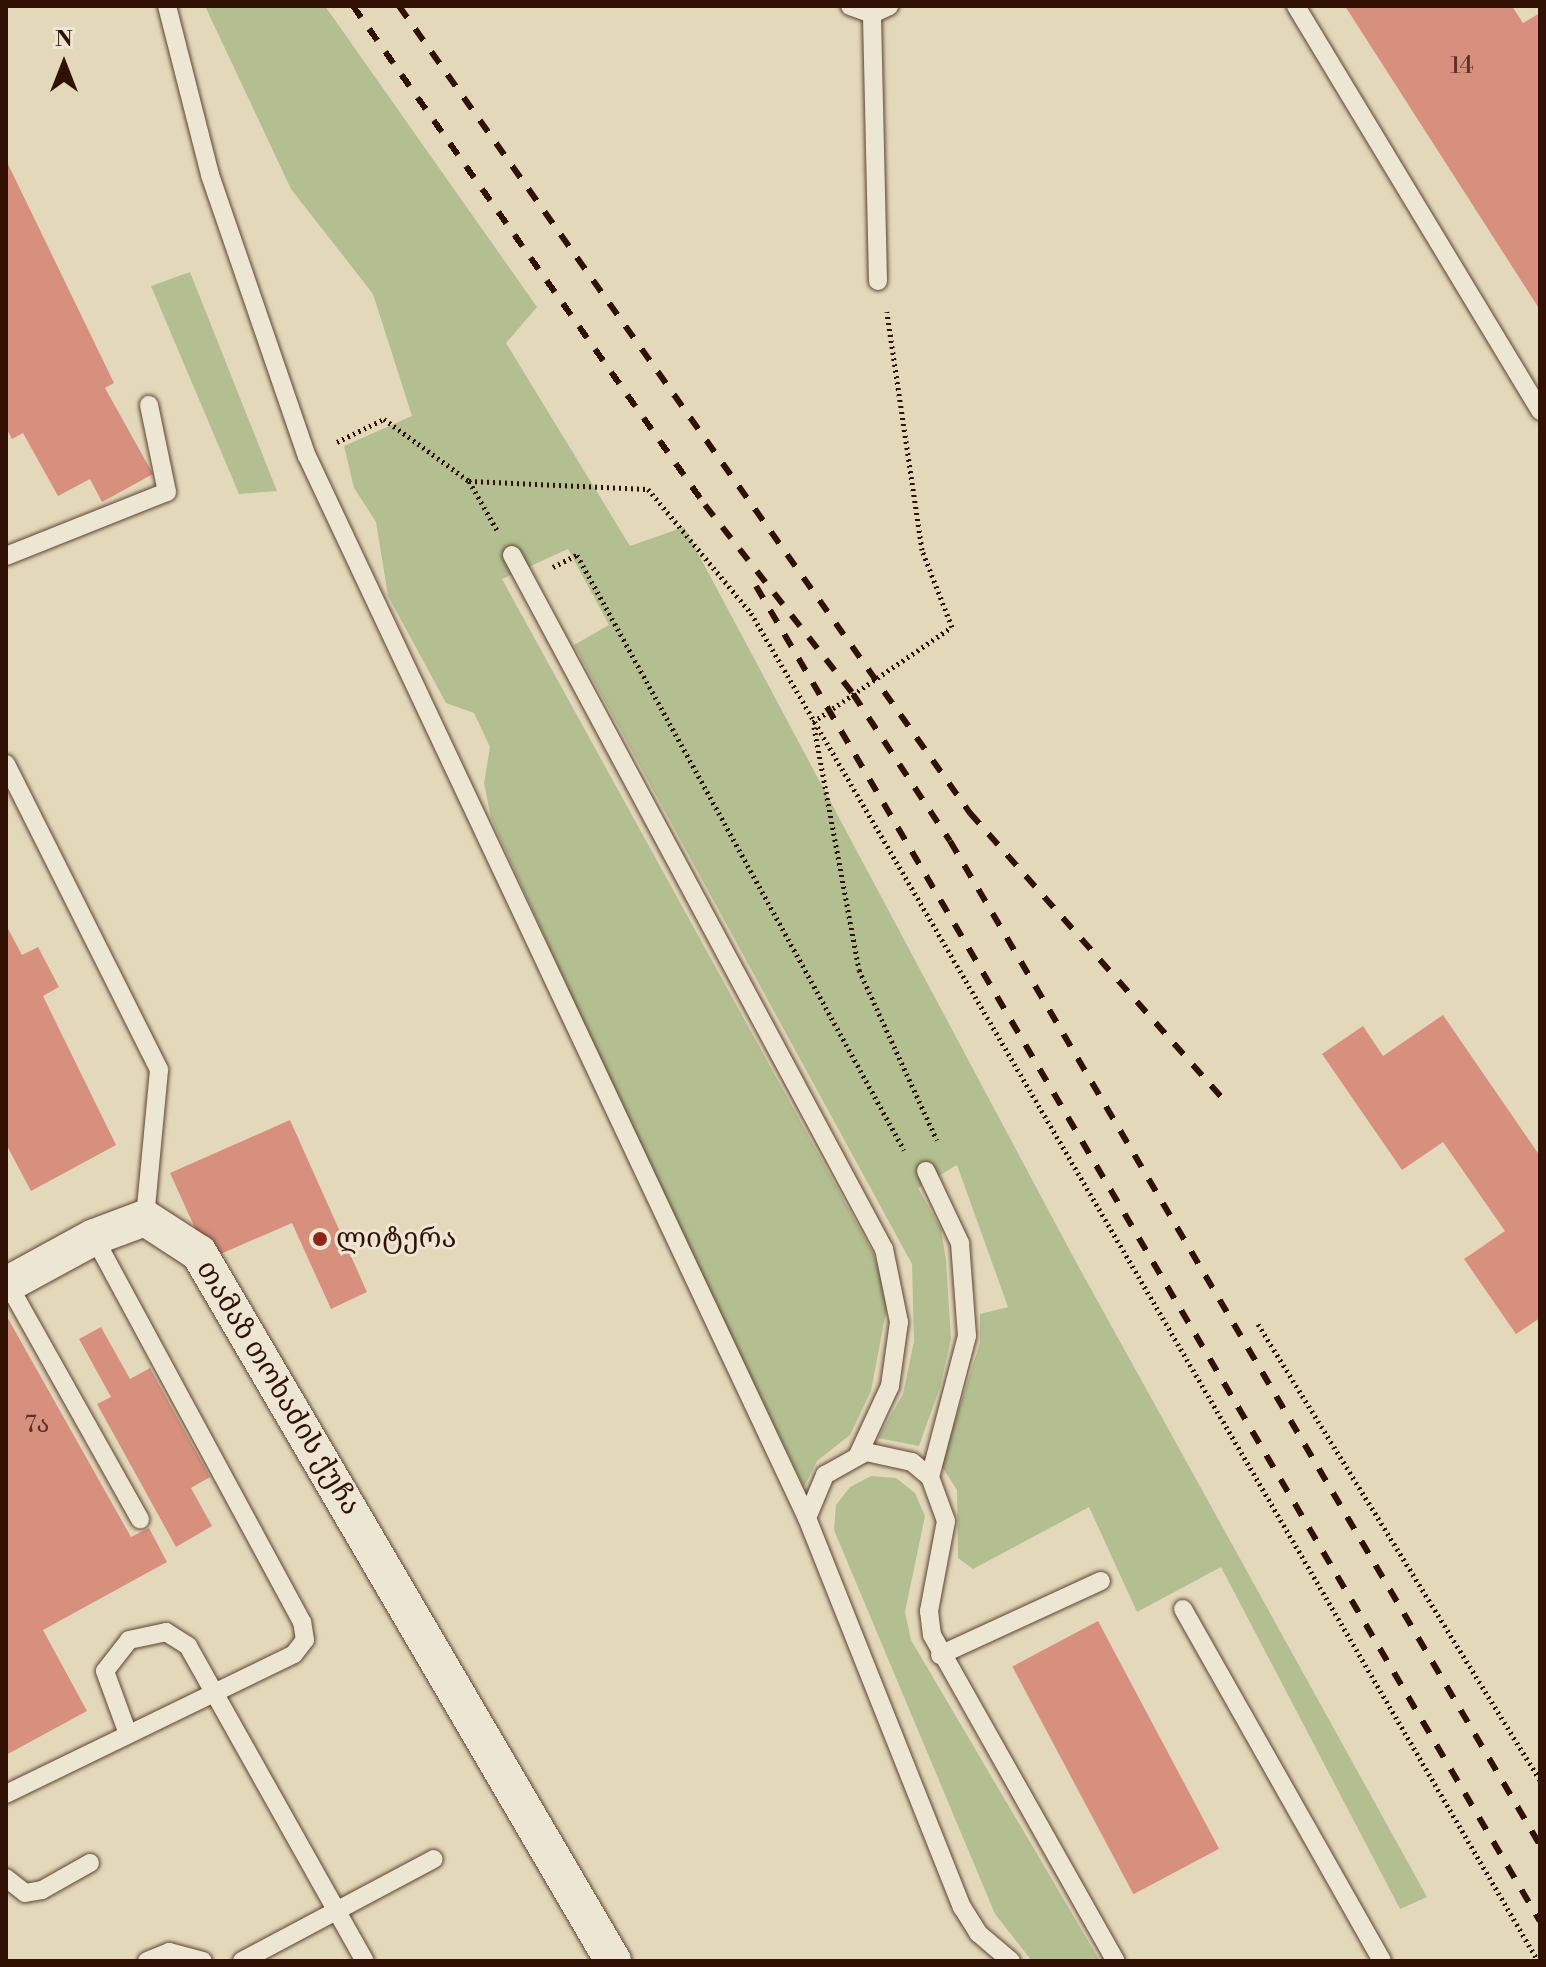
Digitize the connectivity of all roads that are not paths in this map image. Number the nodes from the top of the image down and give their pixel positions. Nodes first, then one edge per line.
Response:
1 (167, 6) edge
2 (850, 6) edge
3 (1296, 6) edge
4 (881, 10) edge
5 (878, 281) road end
6 (149, 405) dead end
7 (1540, 411) edge
8 (512, 555) road end
9 (6, 556) edge
10 (6, 764) edge
11 (926, 1171) road end
12 (145, 1218) junction
13 (94, 1237) junction
14 (7, 1285) edge
15 (858, 1455) junction
16 (930, 1477) junction
17 (807, 1518) junction
18 (140, 1519) dead end
19 (1101, 1581) dead end
20 (1183, 1609) dead end
21 (940, 1655) junction
22 (214, 1692) junction
23 (128, 1734) junction
24 (6, 1794) edge
25 (434, 1859) dead end
26 (90, 1863) dead end
27 (6, 1878) edge
28 (338, 1912) junction
29 (147, 1961) edge
30 (203, 1961) edge
31 (242, 1961) edge
32 (365, 1961) edge
33 (613, 1961) edge
34 (1011, 1961) edge
35 (1116, 1961) edge
36 (1382, 1961) edge

1 - 17 lane
2 - 4 lane
3 - 7 lane
4 - 5 lane
6 - 9 lane
8 - 15 lane
10 - 12 lane
11 - 16 lane
12 - 13 street
12 - 33 street, თამაზ თოხაძის ქუჩა
13 - 14 street
13 - 22 lane
14 - 18 lane
15 - 16 lane
15 - 17 lane
16 - 21 lane
17 - 34 lane
19 - 21 lane
20 - 36 lane
21 - 35 lane
22 - 23 lane
22 - 23 lane
22 - 28 lane
23 - 24 lane
25 - 28 lane
26 - 27 lane
28 - 31 lane
28 - 32 lane
29 - 30 lane

